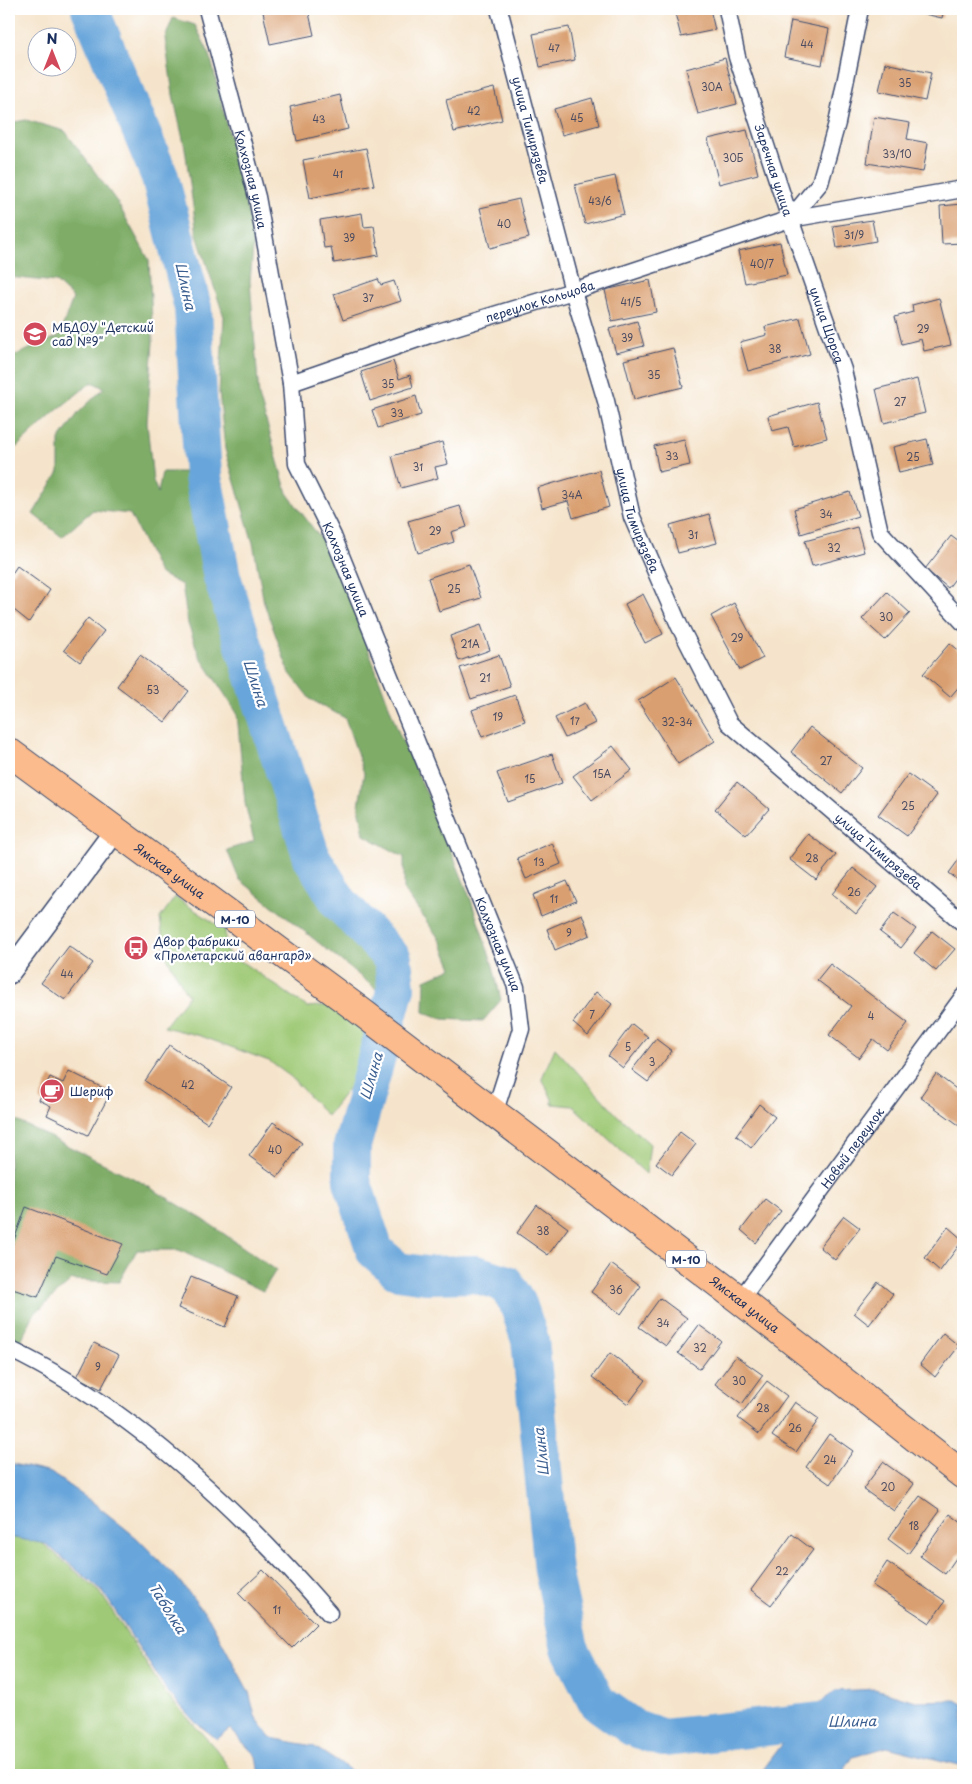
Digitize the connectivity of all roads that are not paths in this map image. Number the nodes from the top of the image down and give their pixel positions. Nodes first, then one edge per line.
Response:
1 (207, 9) edge
2 (499, 9) edge
3 (727, 9) edge
4 (860, 9) edge
5 (963, 189) edge
6 (790, 219) junction
7 (573, 292) junction
8 (291, 383) junction
9 (962, 618) edge
10 (9, 752) edge
11 (115, 831) junction
12 (963, 923) edge
13 (9, 973) edge
14 (963, 997) edge
15 (494, 1114) junction
16 (740, 1300) junction
17 (9, 1349) edge
18 (963, 1474) edge
19 (329, 1613) dead end

1 - 8 street, Колхозная улица
2 - 7 street, улица Тимирязева
3 - 6 street, Заречная улица
4 - 6 street
5 - 6 street, Заречная улица
6 - 7 street, переулок Кольцова
6 - 9 street, улица Щорса
7 - 8 street, переулок Кольцова
7 - 12 street, улица Тимирязева
8 - 15 street, Колхозная улица
10 - 11 highway, Ямская улица / М-10
11 - 13 street
11 - 15 highway, Ямская улица / М-10
14 - 16 street, Новый переулок
15 - 16 highway, Ямская улица / М-10
16 - 18 highway, Ямская улица / М-10
17 - 19 street

